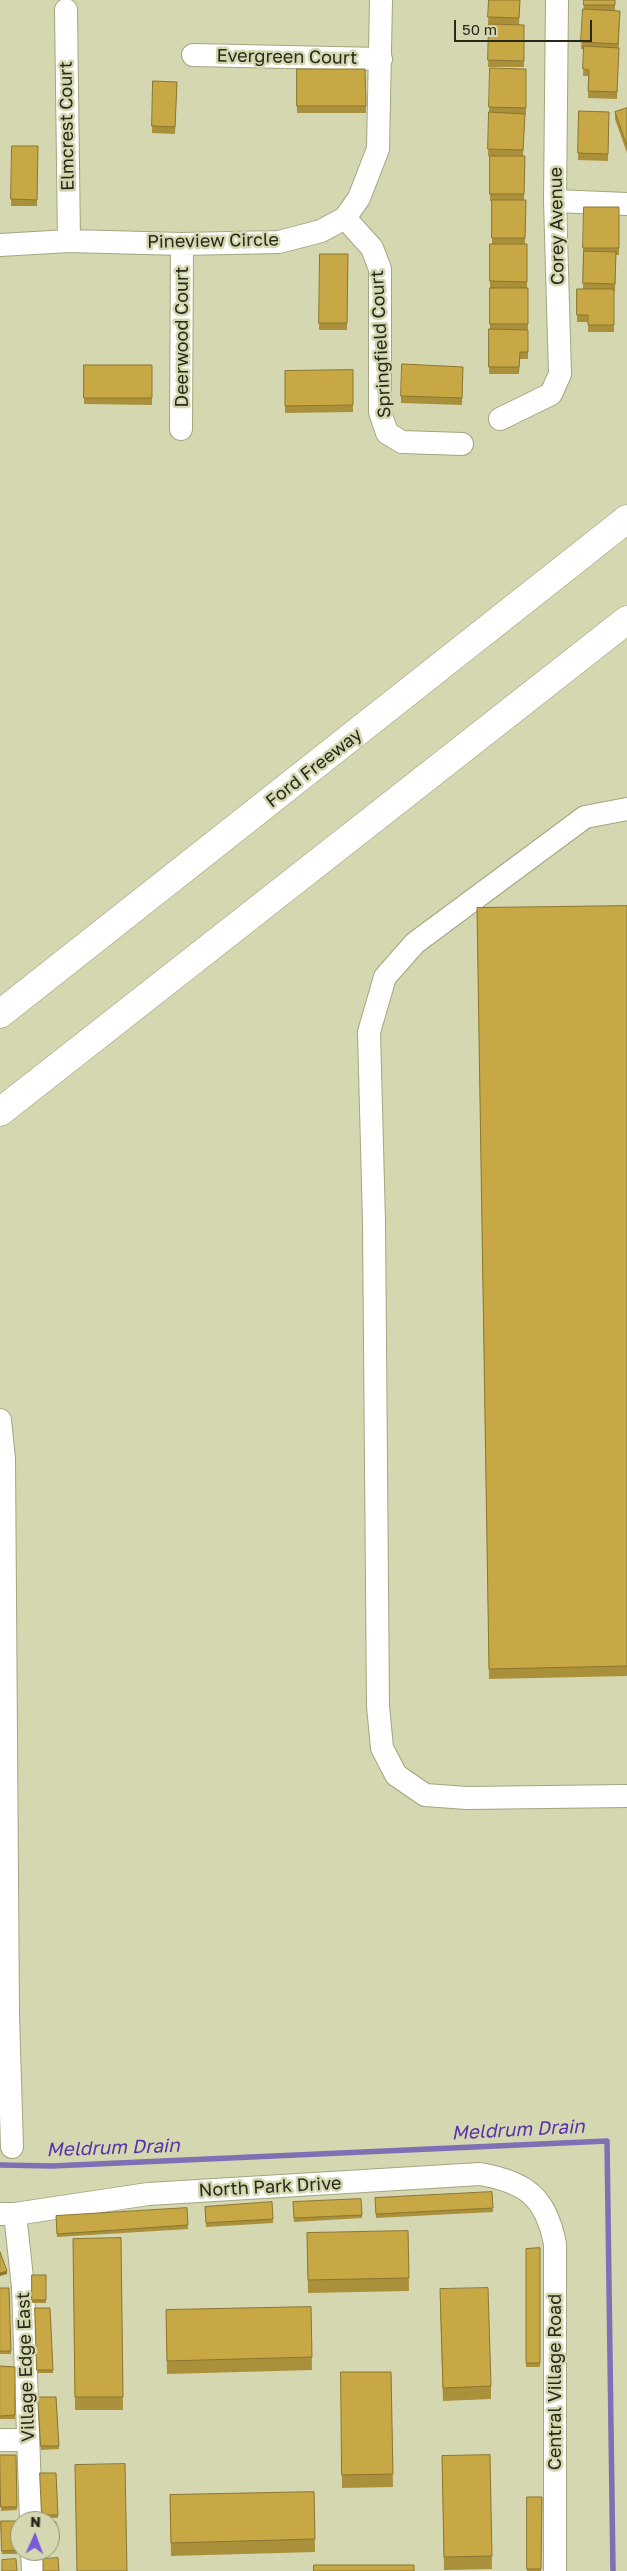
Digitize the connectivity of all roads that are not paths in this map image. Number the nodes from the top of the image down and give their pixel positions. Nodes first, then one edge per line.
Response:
1 (381, 0) edge
2 (557, 0) edge
3 (66, 10) dead end
4 (193, 55) dead end
5 (381, 59) junction
6 (555, 202) junction
7 (627, 204) edge
8 (345, 218) junction
9 (69, 241) junction
10 (182, 244) junction
11 (0, 245) edge
12 (500, 419) dead end
13 (181, 429) dead end
14 (462, 444) dead end
15 (627, 519) edge
16 (627, 620) edge
17 (627, 809) edge
18 (0, 1014) edge
19 (0, 1112) edge
20 (0, 1420) edge
21 (627, 1796) edge
22 (4, 1910) edge
23 (12, 2147) dead end
24 (535, 2198) joint
25 (7, 2214) edge
26 (0, 2440) edge
27 (28, 2440) junction
28 (31, 2511) edge
29 (555, 2571) edge

1 - 5 street, Pineview Circle
2 - 6 street, Corey Avenue
3 - 9 street, Elmcrest Court
4 - 5 street, Evergreen Court
5 - 8 street, Pineview Circle
6 - 7 street
6 - 12 street, Corey Avenue
8 - 10 street, Pineview Circle
8 - 14 street, Springfield Court
9 - 10 street, Pineview Circle
9 - 11 street, Pineview Circle
10 - 13 street, Deerwood Court
15 - 18 highway, Ford Freeway
16 - 19 highway
17 - 21 street
20 - 22 street
22 - 23 street
24 - 25 street, North Park Drive
24 - 29 street, Central Village Road
25 - 27 street, Village Edge East
26 - 27 street
27 - 28 street, Village Edge East

